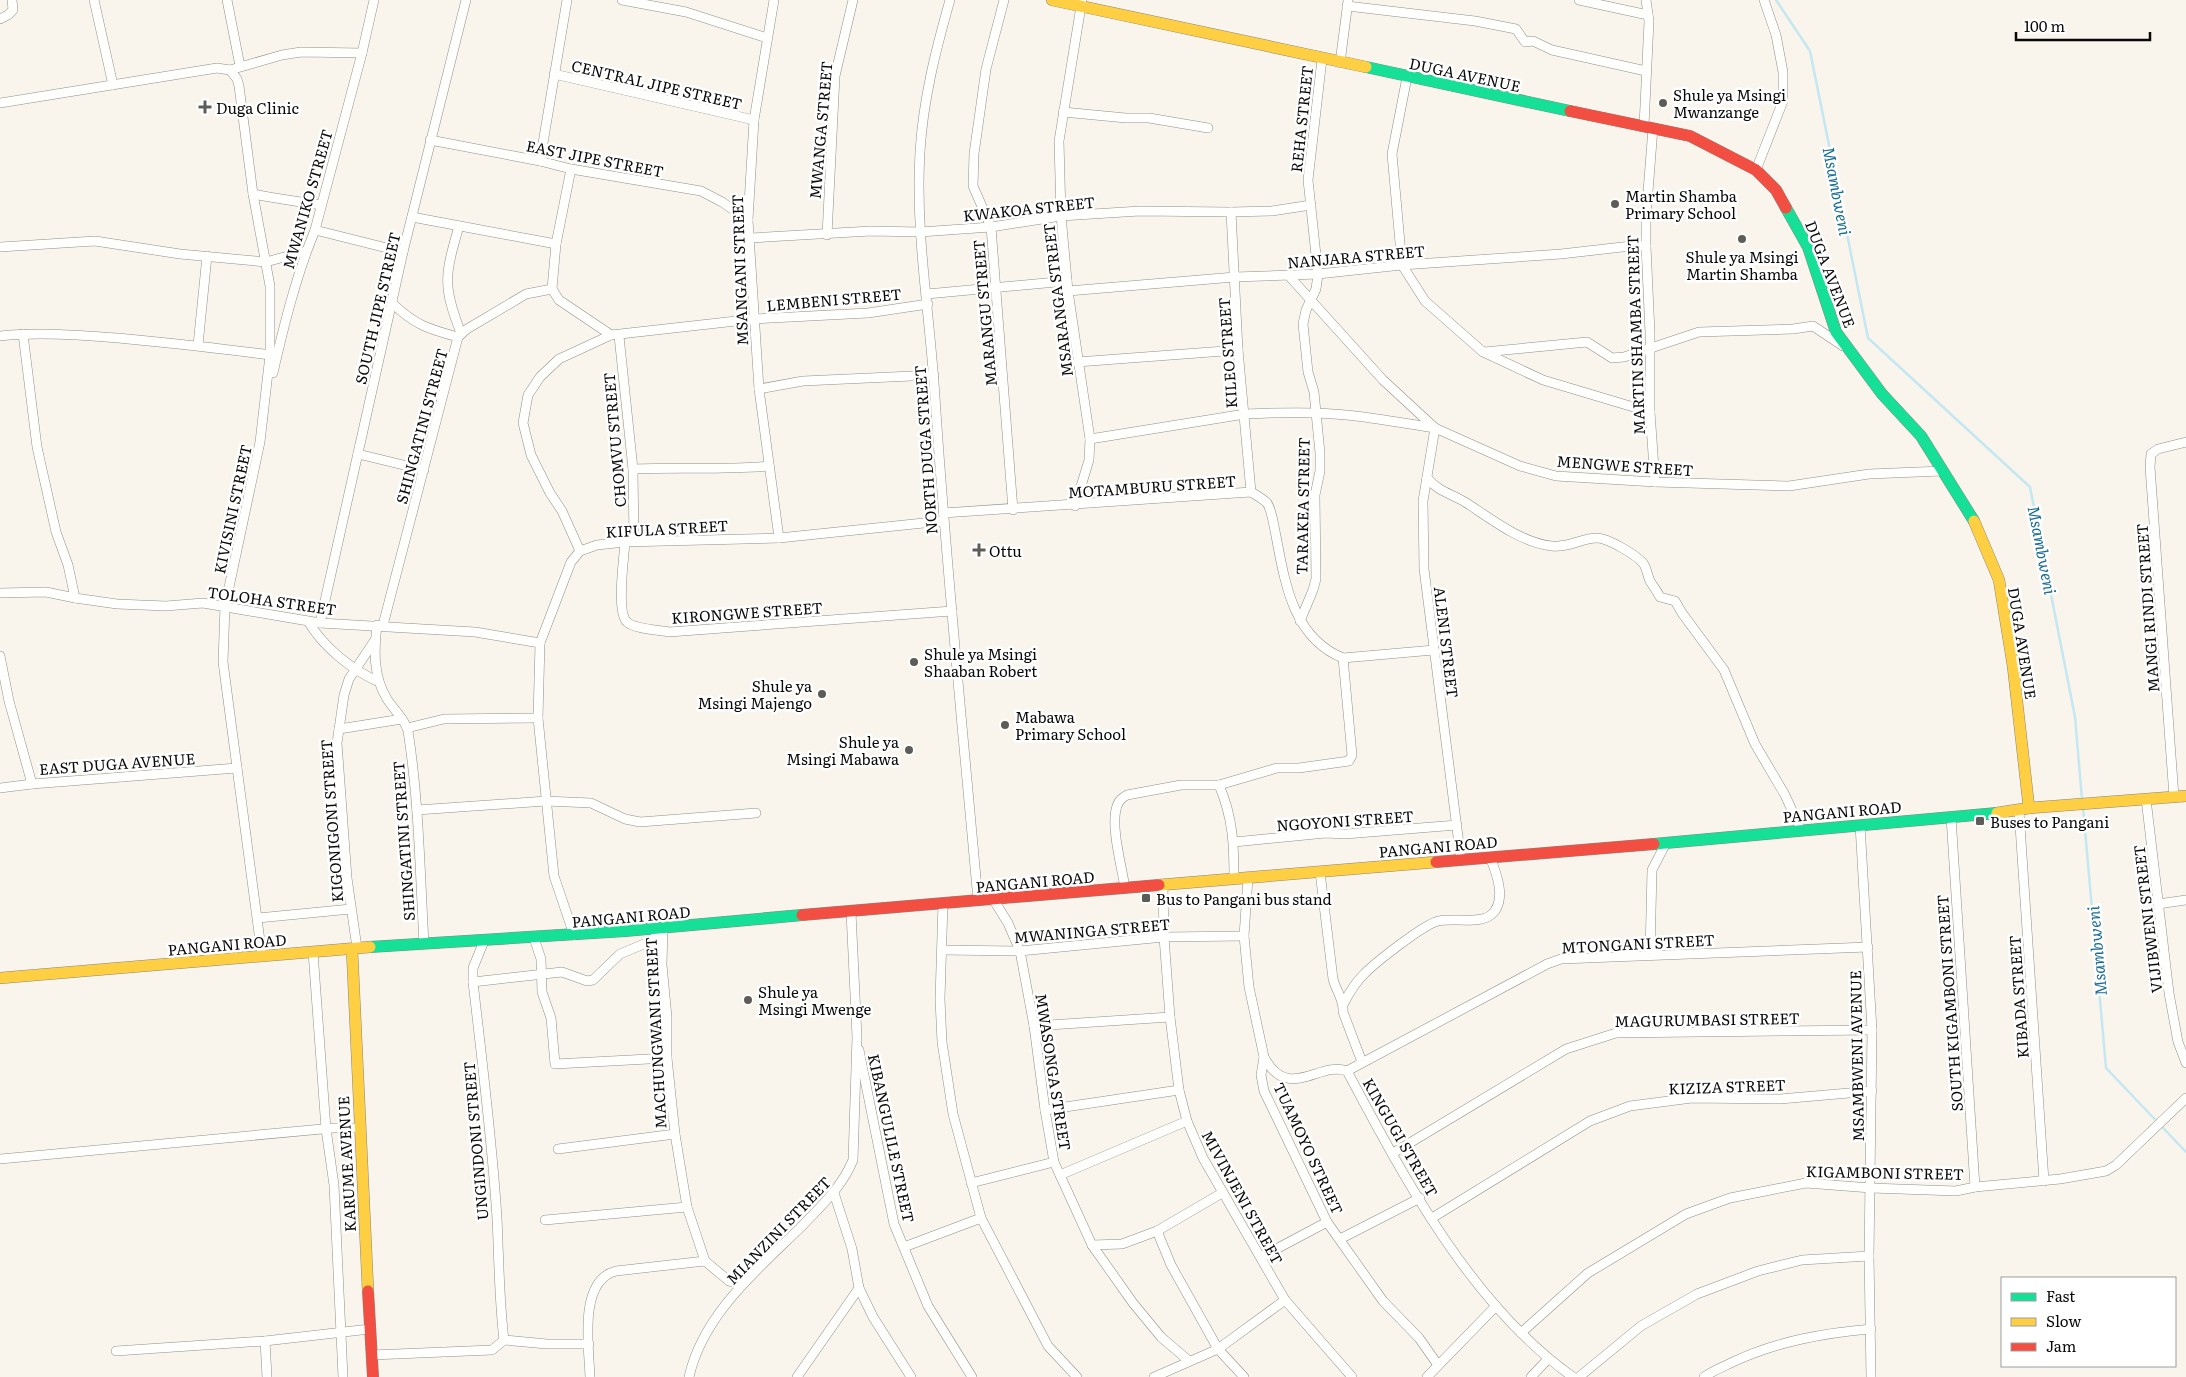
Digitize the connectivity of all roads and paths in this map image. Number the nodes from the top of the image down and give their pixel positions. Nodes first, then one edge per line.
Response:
1 (12, 0) edge
2 (94, 0) edge
3 (227, 0) edge
4 (374, 0) edge
5 (466, 0) edge
6 (567, 0) edge
7 (622, 0) edge
8 (774, 0) edge
9 (853, 0) edge
10 (950, 0) edge
11 (1004, 0) edge
12 (1052, 0) edge
13 (1579, 0) edge
14 (1646, 0) edge
15 (1764, 0) edge
16 (1082, 3) edge
17 (1347, 3) edge
18 (1648, 15) junction
19 (0, 18) edge
20 (767, 38) junction
21 (362, 53) junction
22 (1322, 59) junction
23 (1340, 63) junction
24 (240, 66) junction
25 (230, 70) junction
26 (1646, 71) junction
27 (554, 74) junction
28 (1407, 77) junction
29 (113, 85) junction
30 (0, 103) edge
31 (1063, 112) junction
32 (754, 120) junction
33 (1648, 127) junction
34 (1208, 128) dead end
35 (430, 140) junction
36 (540, 161) junction
37 (571, 169) junction
38 (1756, 170) junction
39 (252, 194) junction
40 (321, 205) junction
41 (1311, 205) junction
42 (1231, 212) junction
43 (1061, 216) junction
44 (412, 217) junction
45 (748, 220) junction
46 (459, 226) junction
47 (991, 227) junction
48 (315, 230) junction
49 (920, 232) junction
50 (827, 235) junction
51 (751, 238) junction
52 (556, 244) junction
53 (1646, 246) junction
54 (0, 247) edge
55 (306, 251) junction
56 (403, 252) junction
57 (206, 256) junction
58 (266, 262) junction
59 (1402, 265) junction
60 (1318, 274) junction
61 (1289, 276) junction
62 (1235, 277) junction
63 (1067, 281) junction
64 (996, 288) junction
65 (552, 289) junction
66 (1068, 291) junction
67 (927, 294) junction
68 (1310, 300) junction
69 (392, 303) junction
70 (928, 304) junction
71 (754, 319) junction
72 (23, 334) junction
73 (460, 335) junction
74 (615, 335) junction
75 (0, 336) edge
76 (198, 345) junction
77 (1650, 349) junction
78 (1238, 350) junction
79 (1847, 350) junction
80 (1483, 352) junction
81 (270, 355) junction
82 (1077, 362) junction
83 (934, 376) junction
84 (759, 389) junction
85 (266, 405) junction
86 (1650, 412) junction
87 (1316, 413) junction
88 (1245, 414) junction
89 (1434, 428) junction
90 (1090, 439) junction
91 (2186, 442) edge
92 (358, 454) junction
93 (769, 466) junction
94 (633, 469) junction
95 (424, 470) junction
96 (1942, 471) junction
97 (1427, 478) junction
98 (1655, 482) junction
99 (1251, 492) junction
100 (1075, 506) junction
101 (1013, 510) junction
102 (943, 517) junction
103 (779, 538) junction
104 (630, 542) junction
105 (580, 551) junction
106 (0, 593) edge
107 (75, 598) junction
108 (225, 606) junction
109 (952, 611) junction
110 (308, 621) junction
111 (1300, 621) junction
112 (320, 623) junction
113 (380, 625) junction
114 (375, 640) junction
115 (540, 643) junction
116 (1434, 650) junction
117 (0, 656) edge
118 (1343, 658) junction
119 (355, 668) junction
120 (379, 682) junction
121 (538, 718) junction
122 (402, 719) junction
123 (407, 728) junction
124 (339, 729) junction
125 (236, 768) junction
126 (32, 784) junction
127 (1220, 784) junction
128 (0, 788) edge
129 (2180, 796) edge
130 (2146, 799) junction
131 (546, 801) junction
132 (2024, 809) junction
133 (417, 810) junction
134 (756, 813) dead end
135 (1951, 816) junction
136 (1457, 825) junction
137 (1860, 825) junction
138 (1801, 830) junction
139 (1234, 842) junction
140 (1666, 843) junction
141 (1490, 857) junction
142 (1462, 860) junction
143 (1320, 872) junction
144 (1248, 878) junction
145 (1234, 879) junction
146 (1162, 885) junction
147 (1125, 888) junction
148 (993, 899) junction
149 (978, 900) junction
150 (2186, 900) edge
151 (943, 903) junction
152 (2158, 904) junction
153 (351, 909) junction
154 (851, 912) junction
155 (258, 918) junction
156 (663, 928) junction
157 (574, 936) junction
158 (1244, 936) junction
159 (534, 938) junction
160 (1164, 938) junction
161 (484, 941) junction
162 (424, 944) junction
163 (1868, 947) junction
164 (354, 949) junction
165 (942, 950) junction
166 (1020, 951) junction
167 (313, 952) junction
168 (1650, 954) junction
169 (262, 956) junction
170 (541, 976) junction
171 (0, 978) edge
172 (473, 982) junction
173 (1344, 1003) junction
174 (1170, 1017) junction
175 (1034, 1026) junction
176 (1872, 1030) junction
177 (857, 1037) junction
178 (1264, 1057) junction
179 (667, 1058) junction
180 (1362, 1062) junction
181 (2186, 1063) edge
182 (1347, 1071) junction
183 (1179, 1090) junction
184 (1872, 1091) junction
185 (2186, 1098) edge
186 (1045, 1110) junction
187 (1187, 1121) junction
188 (353, 1128) junction
189 (329, 1129) junction
190 (675, 1134) junction
191 (558, 1149) dead end
192 (1393, 1153) junction
193 (0, 1159) edge
194 (1054, 1162) junction
195 (1060, 1175) junction
196 (2044, 1181) junction
197 (971, 1183) junction
198 (1975, 1187) junction
199 (1871, 1188) junction
200 (1222, 1193) junction
201 (834, 1194) junction
202 (1420, 1198) junction
203 (687, 1207) junction
204 (981, 1218) junction
205 (1432, 1218) junction
206 (545, 1220) dead end
207 (1327, 1222) junction
208 (1157, 1231) junction
209 (1340, 1239) junction
210 (1092, 1245) junction
211 (904, 1247) junction
212 (1869, 1256) junction
213 (1261, 1257) junction
214 (705, 1261) junction
215 (747, 1280) junction
216 (859, 1288) junction
217 (1285, 1300) junction
218 (1496, 1306) junction
219 (366, 1329) junction
220 (1871, 1329) junction
221 (340, 1331) junction
222 (1521, 1333) junction
223 (504, 1340) junction
224 (265, 1341) junction
225 (590, 1344) junction
226 (1218, 1349) junction
227 (116, 1351) dead end
228 (372, 1355) junction
229 (1548, 1359) junction
230 (1190, 1361) junction
231 (1438, 1364) junction
232 (267, 1377) edge
233 (343, 1377) edge
234 (373, 1377) edge
235 (590, 1377) edge
236 (689, 1377) edge
237 (797, 1377) edge
238 (912, 1377) edge
239 (972, 1377) edge
240 (1077, 1377) edge
241 (1154, 1377) edge
242 (1244, 1377) edge
243 (1352, 1377) edge
244 (1427, 1377) edge
245 (1532, 1377) edge
246 (1573, 1377) edge
247 (1579, 1377) edge
248 (1704, 1377) edge
249 (1871, 1377) edge

1 - 19 street
2 - 29 street
3 - 24 street
4 - 21 street, MWANIKO STREET
5 - 35 street, SOUTH JIPE STREET
6 - 27 street
7 - 20 street
8 - 20 street, MSANGANI STREET
9 - 50 street, MWANGA STREET
10 - 49 street, NORTH DUGA STREET
11 - 47 street, MARANGU STREET
12 - 16 main road, DUGA AVENUE
13 - 18 street
14 - 18 street, MARTIN SHAMBA STREET
15 - 38 street
16 - 22 main road, DUGA AVENUE
16 - 31 street, MSARANGA STREET
17 - 23 street
17 - 26 street
18 - 26 street, MARTIN SHAMBA STREET
20 - 32 street, MSANGANI STREET
21 - 24 street
21 - 40 street, MWANIKO STREET
22 - 23 main road, DUGA AVENUE
22 - 41 street, REHA STREET
23 - 28 main road, DUGA AVENUE
24 - 25 street
25 - 29 street
25 - 39 street, KIVISINI STREET
26 - 33 street, MARTIN SHAMBA STREET
27 - 32 street, CENTRAL JIPE STREET
27 - 36 street
28 - 33 main road, DUGA AVENUE
28 - 59 street
29 - 30 street
31 - 34 street
31 - 43 street, MSARANGA STREET
32 - 45 street, MSANGANI STREET
33 - 38 main road, DUGA AVENUE
33 - 53 street, MARTIN SHAMBA STREET
35 - 36 street, EAST JIPE STREET
35 - 44 street, SOUTH JIPE STREET
36 - 37 street, EAST JIPE STREET
37 - 45 street, EAST JIPE STREET
37 - 52 street
38 - 79 main road, DUGA AVENUE
39 - 40 street
39 - 58 street, KIVISINI STREET
40 - 48 street, MWANIKO STREET
41 - 42 street, KWAKOA STREET
41 - 60 street, REHA STREET
42 - 43 street, KWAKOA STREET
42 - 62 street, KILEO STREET
43 - 47 street, KWAKOA STREET
43 - 63 street, MSARANGA STREET
44 - 46 street
44 - 56 street, SOUTH JIPE STREET
45 - 51 street, MSANGANI STREET
46 - 52 street
46 - 73 street
47 - 49 street, KWAKOA STREET
47 - 64 street, MARANGU STREET
48 - 55 street, MWANIKO STREET
48 - 56 street
49 - 50 street, KWAKOA STREET
49 - 67 street, NORTH DUGA STREET
50 - 51 street, KWAKOA STREET
51 - 71 street, MSANGANI STREET
52 - 65 street
53 - 59 street, NANJARA STREET
53 - 77 street, MARTIN SHAMBA STREET
54 - 57 street
55 - 58 street
55 - 85 street, MWANIKO STREET
56 - 69 street, SOUTH JIPE STREET
57 - 58 street
57 - 76 street
58 - 81 street, KIVISINI STREET
59 - 60 street, NANJARA STREET
59 - 80 street
60 - 61 street, NANJARA STREET
60 - 68 street, REHA STREET
61 - 62 street, NANJARA STREET
61 - 68 street, MENGWE STREET
62 - 66 street, NANJARA STREET
62 - 78 street, KILEO STREET
63 - 64 street
63 - 66 street, MSARANGA STREET
64 - 67 street
64 - 101 street, MARANGU STREET
65 - 73 street, SHINGATINI STREET
65 - 74 street
66 - 82 street, MSARANGA STREET
67 - 70 street, NORTH DUGA STREET
68 - 87 street, TARAKEA STREET
68 - 89 street, MENGWE STREET
69 - 73 street
69 - 92 street, SOUTH JIPE STREET
70 - 71 street, LEMBENI STREET
70 - 83 street, NORTH DUGA STREET
71 - 74 street, LEMBENI STREET
71 - 84 street, MSANGANI STREET
72 - 75 street
72 - 76 street
72 - 107 street
73 - 95 street, SHINGATINI STREET
74 - 94 street, CHOMVU STREET
74 - 105 street, LEMBENI STREET
76 - 81 street
77 - 79 street
77 - 80 street
77 - 86 street, MARTIN SHAMBA STREET
78 - 82 street
78 - 88 street, KILEO STREET
79 - 96 main road, DUGA AVENUE
80 - 86 street
81 - 85 street, KIVISINI STREET
82 - 90 street, MSARANGA STREET
83 - 84 street
83 - 102 street, NORTH DUGA STREET
84 - 93 street, MSANGANI STREET
85 - 108 street, KIVISINI STREET
86 - 98 street, MARTIN SHAMBA STREET
87 - 88 street
87 - 89 street
87 - 111 street, TARAKEA STREET
88 - 90 street
88 - 99 street, KILEO STREET
89 - 97 street, ALENI STREET
89 - 98 street, MENGWE STREET
90 - 100 street, MSARANGA STREET
91 - 129 street, MANGI RINDI STREET
92 - 95 street
92 - 112 street, SOUTH JIPE STREET
93 - 94 street
93 - 103 street, MSANGANI STREET
94 - 104 street, CHOMVU STREET
95 - 113 street, SHINGATINI STREET
96 - 98 street, MENGWE STREET
96 - 132 main road, DUGA AVENUE
97 - 116 street, ALENI STREET
97 - 138 street
99 - 100 street, MOTAMBURU STREET
99 - 111 street, MOTAMBURU STREET
100 - 101 street, MOTAMBURU STREET
101 - 102 street, MOTAMBURU STREET
102 - 103 street, KIFULA STREET
102 - 109 street, NORTH DUGA STREET
103 - 104 street, KIFULA STREET
104 - 105 street, KIFULA STREET
104 - 109 street, KIRONGWE STREET
105 - 115 street
106 - 107 street, TOLOHA STREET
107 - 108 street, TOLOHA STREET
108 - 110 street, TOLOHA STREET
108 - 125 street, KIVISINI STREET
109 - 149 street, NORTH DUGA STREET
110 - 112 street, TOLOHA STREET
110 - 119 street
111 - 118 street, MOTAMBURU STREET
112 - 113 street, TOLOHA STREET
113 - 114 street, SHINGATINI STREET
113 - 115 street, TOLOHA STREET
114 - 119 street, KIGONIGONI STREET
114 - 120 street, SHINGATINI STREET
115 - 121 street
116 - 118 street
116 - 136 street, ALENI STREET
117 - 126 street
118 - 127 street
119 - 120 street
119 - 124 street, KIGONIGONI STREET
120 - 122 street, SHINGATINI STREET
121 - 123 street
121 - 131 street
122 - 123 street, SHINGATINI STREET
122 - 124 street
123 - 133 street, SHINGATINI STREET
124 - 153 street, KIGONIGONI STREET
125 - 126 street, EAST DUGA AVENUE
125 - 155 street, KIVISINI STREET
126 - 128 street, EAST DUGA AVENUE
127 - 139 street
127 - 147 street
129 - 130 main road, PANGANI ROAD
130 - 132 main road, PANGANI ROAD
130 - 152 street, VIJIBWENI STREET
131 - 133 street
131 - 134 street
131 - 157 street
132 - 135 main road, PANGANI ROAD
132 - 196 street, KIBADA STREET
133 - 162 street, SHINGATINI STREET
135 - 137 main road, PANGANI ROAD
135 - 198 street, SOUTH KIGAMBONI STREET
136 - 139 street, NGOYONI STREET
136 - 142 street, ALENI STREET
137 - 138 main road, PANGANI ROAD
137 - 163 street, MSAMBWENI AVENUE
138 - 140 main road, PANGANI ROAD
139 - 145 street
140 - 141 main road, PANGANI ROAD
140 - 168 street
141 - 142 main road, PANGANI ROAD
141 - 173 street
142 - 143 main road, PANGANI ROAD
143 - 144 main road, PANGANI ROAD
143 - 173 street
144 - 145 main road, PANGANI ROAD
144 - 158 street, KINGUGI STREET
145 - 146 main road, PANGANI ROAD
146 - 147 main road, PANGANI ROAD
146 - 160 street, MIVINJENI STREET
147 - 148 main road, PANGANI ROAD
148 - 149 main road, PANGANI ROAD
148 - 166 street, MWASONGA STREET
149 - 151 main road, PANGANI ROAD
150 - 152 street
151 - 154 main road, PANGANI ROAD
151 - 165 street
152 - 181 street, VIJIBWENI STREET
153 - 155 street
153 - 164 street, KIGONIGONI STREET
154 - 156 main road, PANGANI ROAD
154 - 177 street, MIANZINI STREET
155 - 169 street, KIVISINI STREET
156 - 157 main road, PANGANI ROAD
156 - 170 street
156 - 179 street, MACHUNGWANI STREET
157 - 159 main road, PANGANI ROAD
158 - 160 street, MWANINGA STREET
158 - 178 street, KINGUGI STREET
159 - 161 main road, PANGANI ROAD
159 - 170 street
160 - 166 street, MWANINGA STREET
160 - 174 street, MIVINJENI STREET
161 - 162 main road, PANGANI ROAD
161 - 172 street, UNGINDONI STREET
162 - 164 main road, PANGANI ROAD
163 - 168 street, MTONGANI STREET
163 - 176 street, MSAMBWENI AVENUE
164 - 167 main road, PANGANI ROAD
164 - 188 main road, KARUME AVENUE
165 - 166 street, MWANINGA STREET
165 - 197 street
166 - 175 street, MWASONGA STREET
167 - 169 main road, PANGANI ROAD
167 - 189 street
168 - 180 street, MTONGANI STREET
169 - 171 main road, PANGANI ROAD
170 - 172 street
170 - 179 street
172 - 223 street, UNGINDONI STREET
173 - 180 street
174 - 175 street
174 - 183 street, MIVINJENI STREET
175 - 186 street, MWASONGA STREET
176 - 184 street, MSAMBWENI AVENUE
176 - 192 street, MAGURUMBASI STREET
177 - 201 street, MIANZINI STREET
177 - 211 street, KIBANGULILE STREET
178 - 182 street, KINGUGI STREET
178 - 207 street, TUAMOYO STREET
179 - 190 street, MACHUNGWANI STREET
180 - 182 street, MTONGANI STREET
182 - 192 street, KINGUGI STREET
183 - 186 street
183 - 187 street, MIVINJENI STREET
184 - 199 street, MSAMBWENI AVENUE
184 - 205 street, KIZIZA STREET
185 - 196 street, KIGAMBONI STREET
186 - 194 street, MWASONGA STREET
187 - 195 street
187 - 200 street, MIVINJENI STREET
188 - 189 street
188 - 219 main road, KARUME AVENUE
189 - 193 street
189 - 221 street
190 - 191 street
190 - 203 street, MACHUNGWANI STREET
192 - 202 street, KINGUGI STREET
194 - 195 street, MWASONGA STREET
194 - 197 street
195 - 210 street, MWASONGA STREET
196 - 198 street, KIGAMBONI STREET
197 - 204 street
198 - 199 street, KIGAMBONI STREET
199 - 212 street, MSAMBWENI AVENUE
199 - 222 street, KIGAMBONI STREET
200 - 208 street
200 - 213 street, MIVINJENI STREET
201 - 215 street, MIANZINI STREET
201 - 216 street
202 - 205 street, KINGUGI STREET
202 - 209 street
203 - 206 street
203 - 214 street, MACHUNGWANI STREET
204 - 211 street
204 - 240 street
205 - 218 street, KINGUGI STREET
207 - 209 street, TUAMOYO STREET
207 - 213 street
208 - 210 street
208 - 226 street
209 - 231 street, TUAMOYO STREET
210 - 230 street, MWASONGA STREET
211 - 239 street, KIBANGULILE STREET
212 - 220 street, MSAMBWENI AVENUE
212 - 247 street
213 - 217 street, MIVINJENI STREET
214 - 215 street
214 - 225 street
215 - 236 street, MIANZINI STREET
216 - 237 street
216 - 238 street
217 - 226 street
217 - 243 street, MIVINJENI STREET
218 - 222 street, KINGUGI STREET
218 - 231 street
219 - 221 street
219 - 228 main road, KARUME AVENUE
220 - 248 street
220 - 249 street, MSAMBWENI AVENUE
221 - 224 street
221 - 233 street
222 - 229 street, KINGUGI STREET
223 - 225 street
223 - 228 street
224 - 227 street
224 - 232 street
225 - 235 street
226 - 230 street
226 - 242 street
228 - 234 main road, KARUME AVENUE
229 - 245 street
229 - 246 street, KINGUGI STREET
230 - 241 street
231 - 244 street

